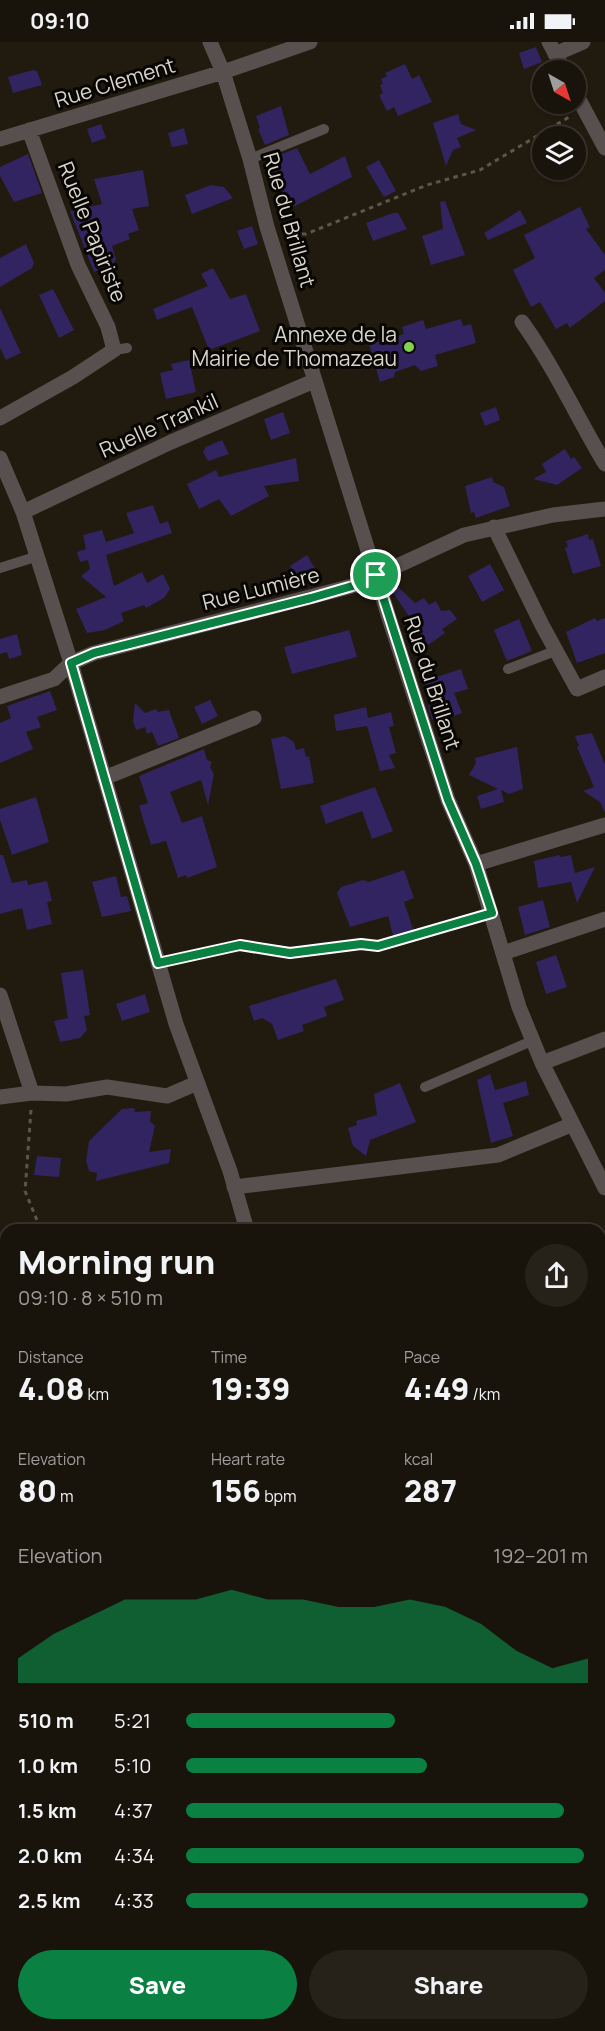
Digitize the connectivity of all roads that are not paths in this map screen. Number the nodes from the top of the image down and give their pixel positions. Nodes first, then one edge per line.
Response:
1 (210, 42) edge
2 (310, 42) edge
3 (583, 42) edge
4 (552, 48) edge
5 (223, 72) junction
6 (586, 114) edge
7 (324, 129) dead end
8 (29, 130) junction
9 (0, 139) edge
10 (605, 148) edge
11 (250, 159) junction
12 (522, 322) dead end
13 (314, 381) junction
14 (0, 418) edge
15 (0, 458) edge
16 (605, 464) edge
17 (605, 509) edge
18 (23, 512) junction
19 (494, 527) junction
20 (35, 557) junction
21 (0, 568) edge
22 (376, 575) junction
23 (555, 651) junction
24 (71, 663) junction
25 (508, 669) dead end
26 (605, 677) edge
27 (0, 697) edge
28 (254, 718) dead end
29 (104, 778) junction
30 (605, 825) edge
31 (476, 864) junction
32 (605, 919) edge
33 (502, 953) junction
34 (0, 995) edge
35 (605, 1039) edge
36 (534, 1040) junction
37 (542, 1063) junction
38 (197, 1083) junction
39 (425, 1087) dead end
40 (32, 1093) junction
41 (0, 1097) edge
42 (573, 1124) junction
43 (234, 1188) junction
44 (605, 1188) edge
45 (244, 1224) edge

1 - 5 street, Rue du Brillant
2 - 5 street, Rue Clement
3 - 4 street
5 - 8 street, Rue Clement
5 - 11 street, Rue du Brillant
6 - 10 street
7 - 11 lane
8 - 9 street, Rue Clement
8 - 14 street, Ruelle Papiriste
11 - 13 street, Rue du Brillant
12 - 16 street
13 - 18 street, Ruelle Trankil
13 - 22 street, Rue du Brillant
15 - 18 street
17 - 19 street, Rue Lumière
18 - 20 street
19 - 22 street, Rue Lumière
19 - 23 street
20 - 21 lane
20 - 24 street
22 - 24 street, Rue Lumière
22 - 31 street, Rue du Brillant
23 - 25 lane
23 - 26 street
24 - 27 street, Rue Lumière
24 - 29 street
28 - 29 street
29 - 38 street
30 - 31 street
31 - 33 street, Rue du Brillant
32 - 33 street
33 - 36 street, Rue du Brillant
34 - 40 street
35 - 37 street
36 - 37 street, Rue du Brillant
36 - 39 lane
37 - 42 street, Rue du Brillant
38 - 40 street
38 - 43 street
40 - 41 street
42 - 43 street
42 - 44 street, Rue du Brillant
43 - 45 street

